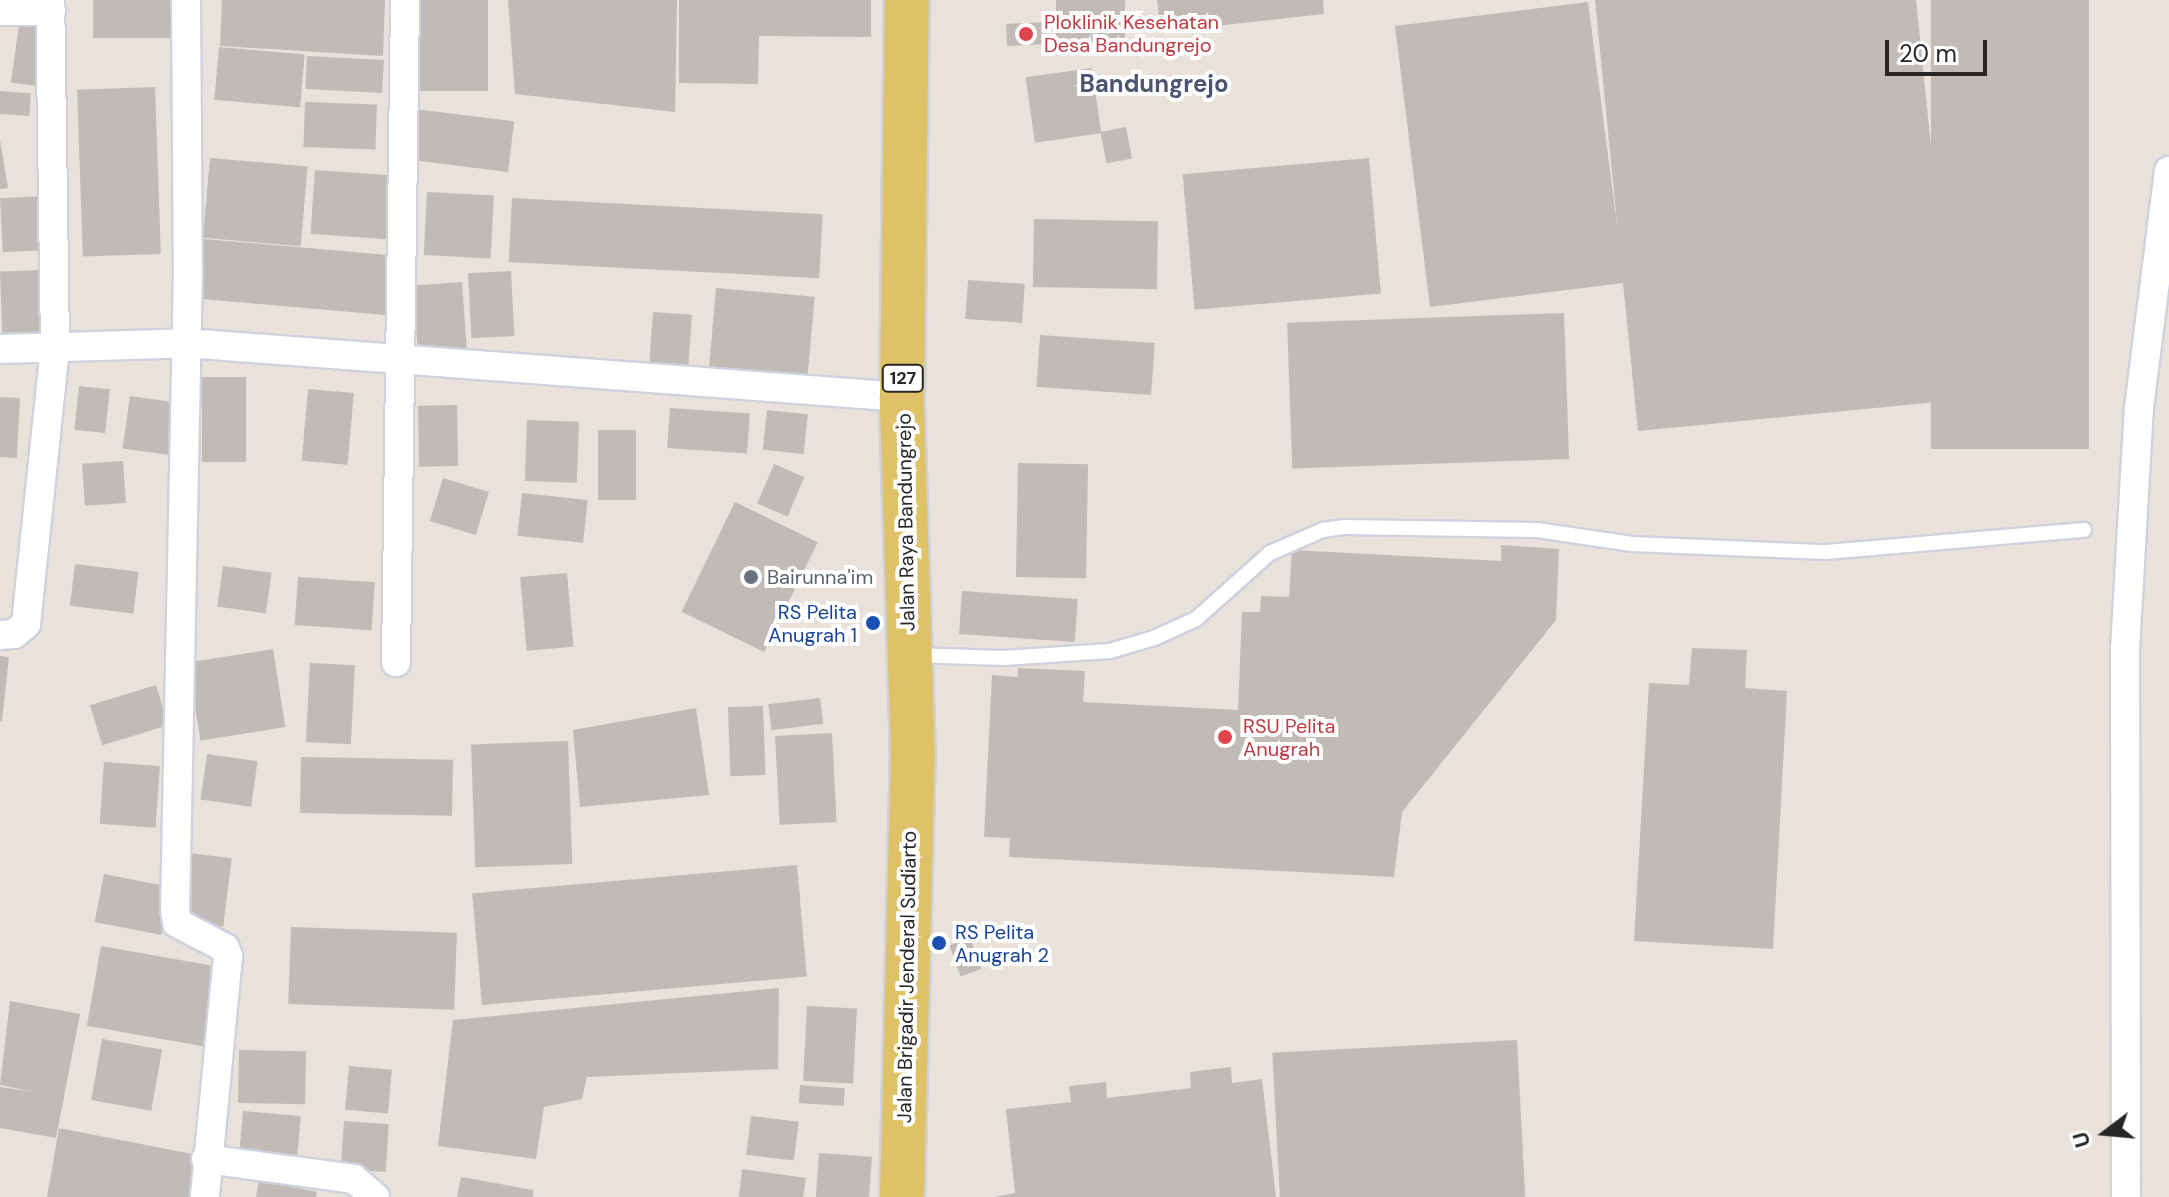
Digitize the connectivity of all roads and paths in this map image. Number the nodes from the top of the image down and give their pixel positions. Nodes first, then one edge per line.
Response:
1 (186, 0) edge
2 (405, 0) edge
3 (907, 0) edge
4 (50, 6) edge
5 (0, 11) edge
6 (2169, 171) edge
7 (186, 343) junction
8 (55, 347) junction
9 (0, 349) edge
10 (400, 360) junction
11 (902, 397) junction
12 (2084, 530) dead end
13 (0, 635) edge
14 (909, 655) junction
15 (396, 662) dead end
16 (913, 757) joint
17 (206, 1159) junction
18 (205, 1197) edge
19 (375, 1197) edge
20 (902, 1197) edge
21 (2126, 1197) edge

1 - 7 street
2 - 10 street
3 - 11 main road, Jalan Raya Bandungrejo / 127
4 - 5 street
4 - 8 street
6 - 21 street
7 - 8 street
7 - 10 street
7 - 17 street
8 - 9 street
8 - 13 street
10 - 11 street
10 - 15 street
11 - 14 main road, Jalan Raya Bandungrejo / 127
12 - 14 lane
14 - 16 main road, Jalan Raya Bandungrejo / 127
16 - 20 main road, Jalan Brigadir Jenderal Sudiarto / 127
17 - 18 street
17 - 19 street

